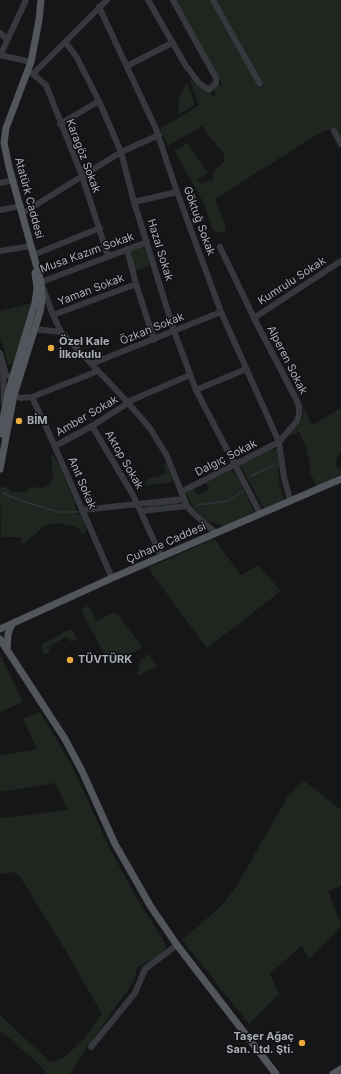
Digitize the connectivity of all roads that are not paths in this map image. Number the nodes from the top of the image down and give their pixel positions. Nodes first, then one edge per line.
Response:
1 (26, 0) edge
2 (41, 0) edge
3 (107, 0) edge
4 (148, 0) edge
5 (173, 0) edge
6 (213, 0) edge
7 (99, 7) junction
8 (0, 33) edge
9 (7, 39) junction
10 (65, 42) junction
11 (172, 43) junction
12 (0, 55) edge
13 (31, 62) junction
14 (128, 66) junction
15 (31, 72) junction
16 (260, 84) dead end
17 (99, 101) junction
18 (60, 124) junction
19 (334, 131) dead end
20 (159, 135) junction
21 (341, 144) edge
22 (2, 147) edge
23 (121, 152) junction
24 (82, 176) junction
25 (13, 180) junction
26 (0, 183) edge
27 (177, 192) junction
28 (134, 202) junction
29 (21, 206) junction
30 (0, 210) edge
31 (23, 213) junction
32 (100, 228) junction
33 (147, 242) junction
34 (31, 246) junction
35 (220, 247) dead end
36 (127, 249) junction
37 (0, 251) edge
38 (108, 256) junction
39 (34, 257) junction
40 (341, 261) edge
41 (38, 279) junction
42 (136, 284) junction
43 (221, 312) junction
44 (53, 315) junction
45 (254, 318) junction
46 (34, 329) junction
47 (174, 331) junction
48 (61, 332) junction
49 (154, 340) junction
50 (0, 353) edge
51 (3, 364) junction
52 (91, 364) junction
53 (246, 369) junction
54 (98, 372) junction
55 (190, 375) junction
56 (16, 380) junction
57 (196, 390) junction
58 (11, 394) junction
59 (32, 397) junction
60 (128, 402) junction
61 (4, 410) junction
62 (92, 426) junction
63 (0, 434) edge
64 (280, 442) junction
65 (55, 446) junction
66 (234, 464) junction
67 (0, 469) edge
68 (341, 479) edge
69 (181, 492) junction
70 (184, 499) junction
71 (290, 500) junction
72 (138, 504) junction
73 (188, 506) junction
74 (82, 510) junction
75 (141, 511) junction
76 (260, 513) junction
77 (216, 533) junction
78 (161, 556) junction
79 (112, 578) junction
80 (12, 624) junction
81 (0, 629) edge
82 (0, 639) edge
83 (4, 649) edge
84 (176, 945) junction
85 (91, 1047) dead end
86 (341, 1070) edge
87 (276, 1074) edge
88 (333, 1074) edge

1 - 9 street
2 - 13 main road, Atatürk Caddesi
3 - 7 street
4 - 11 street
5 - 11 street
6 - 16 street
7 - 10 street
7 - 14 street, Göktuğ Sokak
8 - 9 street
9 - 12 street
10 - 15 street
10 - 17 street, Hazal Sokak
11 - 14 street
12 - 13 street
13 - 15 main road, Atatürk Caddesi
14 - 20 street, Göktuğ Sokak
15 - 18 street, Karagöz Sokak
15 - 22 main road, Atatürk Caddesi
17 - 18 street
17 - 23 street, Hazal Sokak
18 - 24 street, Karagöz Sokak
19 - 21 street
20 - 23 street
20 - 27 street, Göktuğ Sokak
22 - 25 main road, Atatürk Caddesi
23 - 24 street
23 - 28 street, Hazal Sokak
24 - 31 street
24 - 32 street, Karagöz Sokak
25 - 26 street
25 - 29 main road, Atatürk Caddesi
27 - 28 street
27 - 43 street, Göktuğ Sokak
28 - 33 street, Hazal Sokak
29 - 30 street
29 - 31 main road, Atatürk Caddesi
31 - 34 main road, Atatürk Caddesi
32 - 38 street, Karagöz Sokak
32 - 39 street
33 - 36 street, Musa Kazım Sokak
33 - 47 street, Hazal Sokak
34 - 37 street
34 - 39 main road, Atatürk Caddesi
35 - 45 street, Alperen Sokak
36 - 38 street, Musa Kazım Sokak
36 - 42 street
38 - 41 street, Musa Kazım Sokak
39 - 41 main road, Atatürk Caddesi
40 - 45 street, Kumrulu Sokak
41 - 44 street
41 - 46 main road, Atatürk Caddesi
41 - 56 main road, Atatürk Caddesi
42 - 44 street, Yaman Sokak
42 - 49 street
43 - 47 street, Özkan Sokak
43 - 53 street, Göktuğ Sokak
44 - 48 street
45 - 64 street, Alperen Sokak
46 - 48 street
46 - 56 main road, Atatürk Caddesi
47 - 49 street, Özkan Sokak
47 - 55 street, Hazal Sokak
48 - 52 street
49 - 52 street, Özkan Sokak
50 - 51 street
51 - 56 street
51 - 61 street
52 - 54 street
53 - 57 street
53 - 64 street, Göktuğ Sokak
54 - 59 street
54 - 60 street
55 - 57 street, Hazal Sokak
55 - 60 street, Amber Sokak
56 - 58 main road, Atatürk Caddesi
57 - 66 street, Hazal Sokak
58 - 59 street
58 - 61 main road, Atatürk Caddesi
58 - 67 main road, Atatürk Caddesi
59 - 65 street, Anıt Sokak
60 - 62 street, Amber Sokak
60 - 69 street
61 - 63 main road, Atatürk Caddesi
62 - 65 street, Amber Sokak
62 - 72 street, Aktop Sokak
64 - 66 street, Dalgıç Sokak
64 - 71 street
65 - 74 street, Anıt Sokak
66 - 69 street, Dalgıç Sokak
66 - 76 street, Hazal Sokak
68 - 71 main road, Çuhane Caddesi
69 - 70 street
70 - 72 street
70 - 73 street
71 - 76 main road, Çuhane Caddesi
72 - 74 street
72 - 75 street, Aktop Sokak
73 - 75 street
73 - 77 street
74 - 79 street, Anıt Sokak
75 - 78 street, Aktop Sokak
76 - 77 main road, Çuhane Caddesi
77 - 78 main road, Çuhane Caddesi
78 - 79 main road, Çuhane Caddesi
79 - 80 main road, Çuhane Caddesi
80 - 81 main road, Çuhane Caddesi
80 - 83 main road
82 - 83 main road
83 - 84 main road
84 - 85 street
84 - 87 main road
86 - 88 main road

